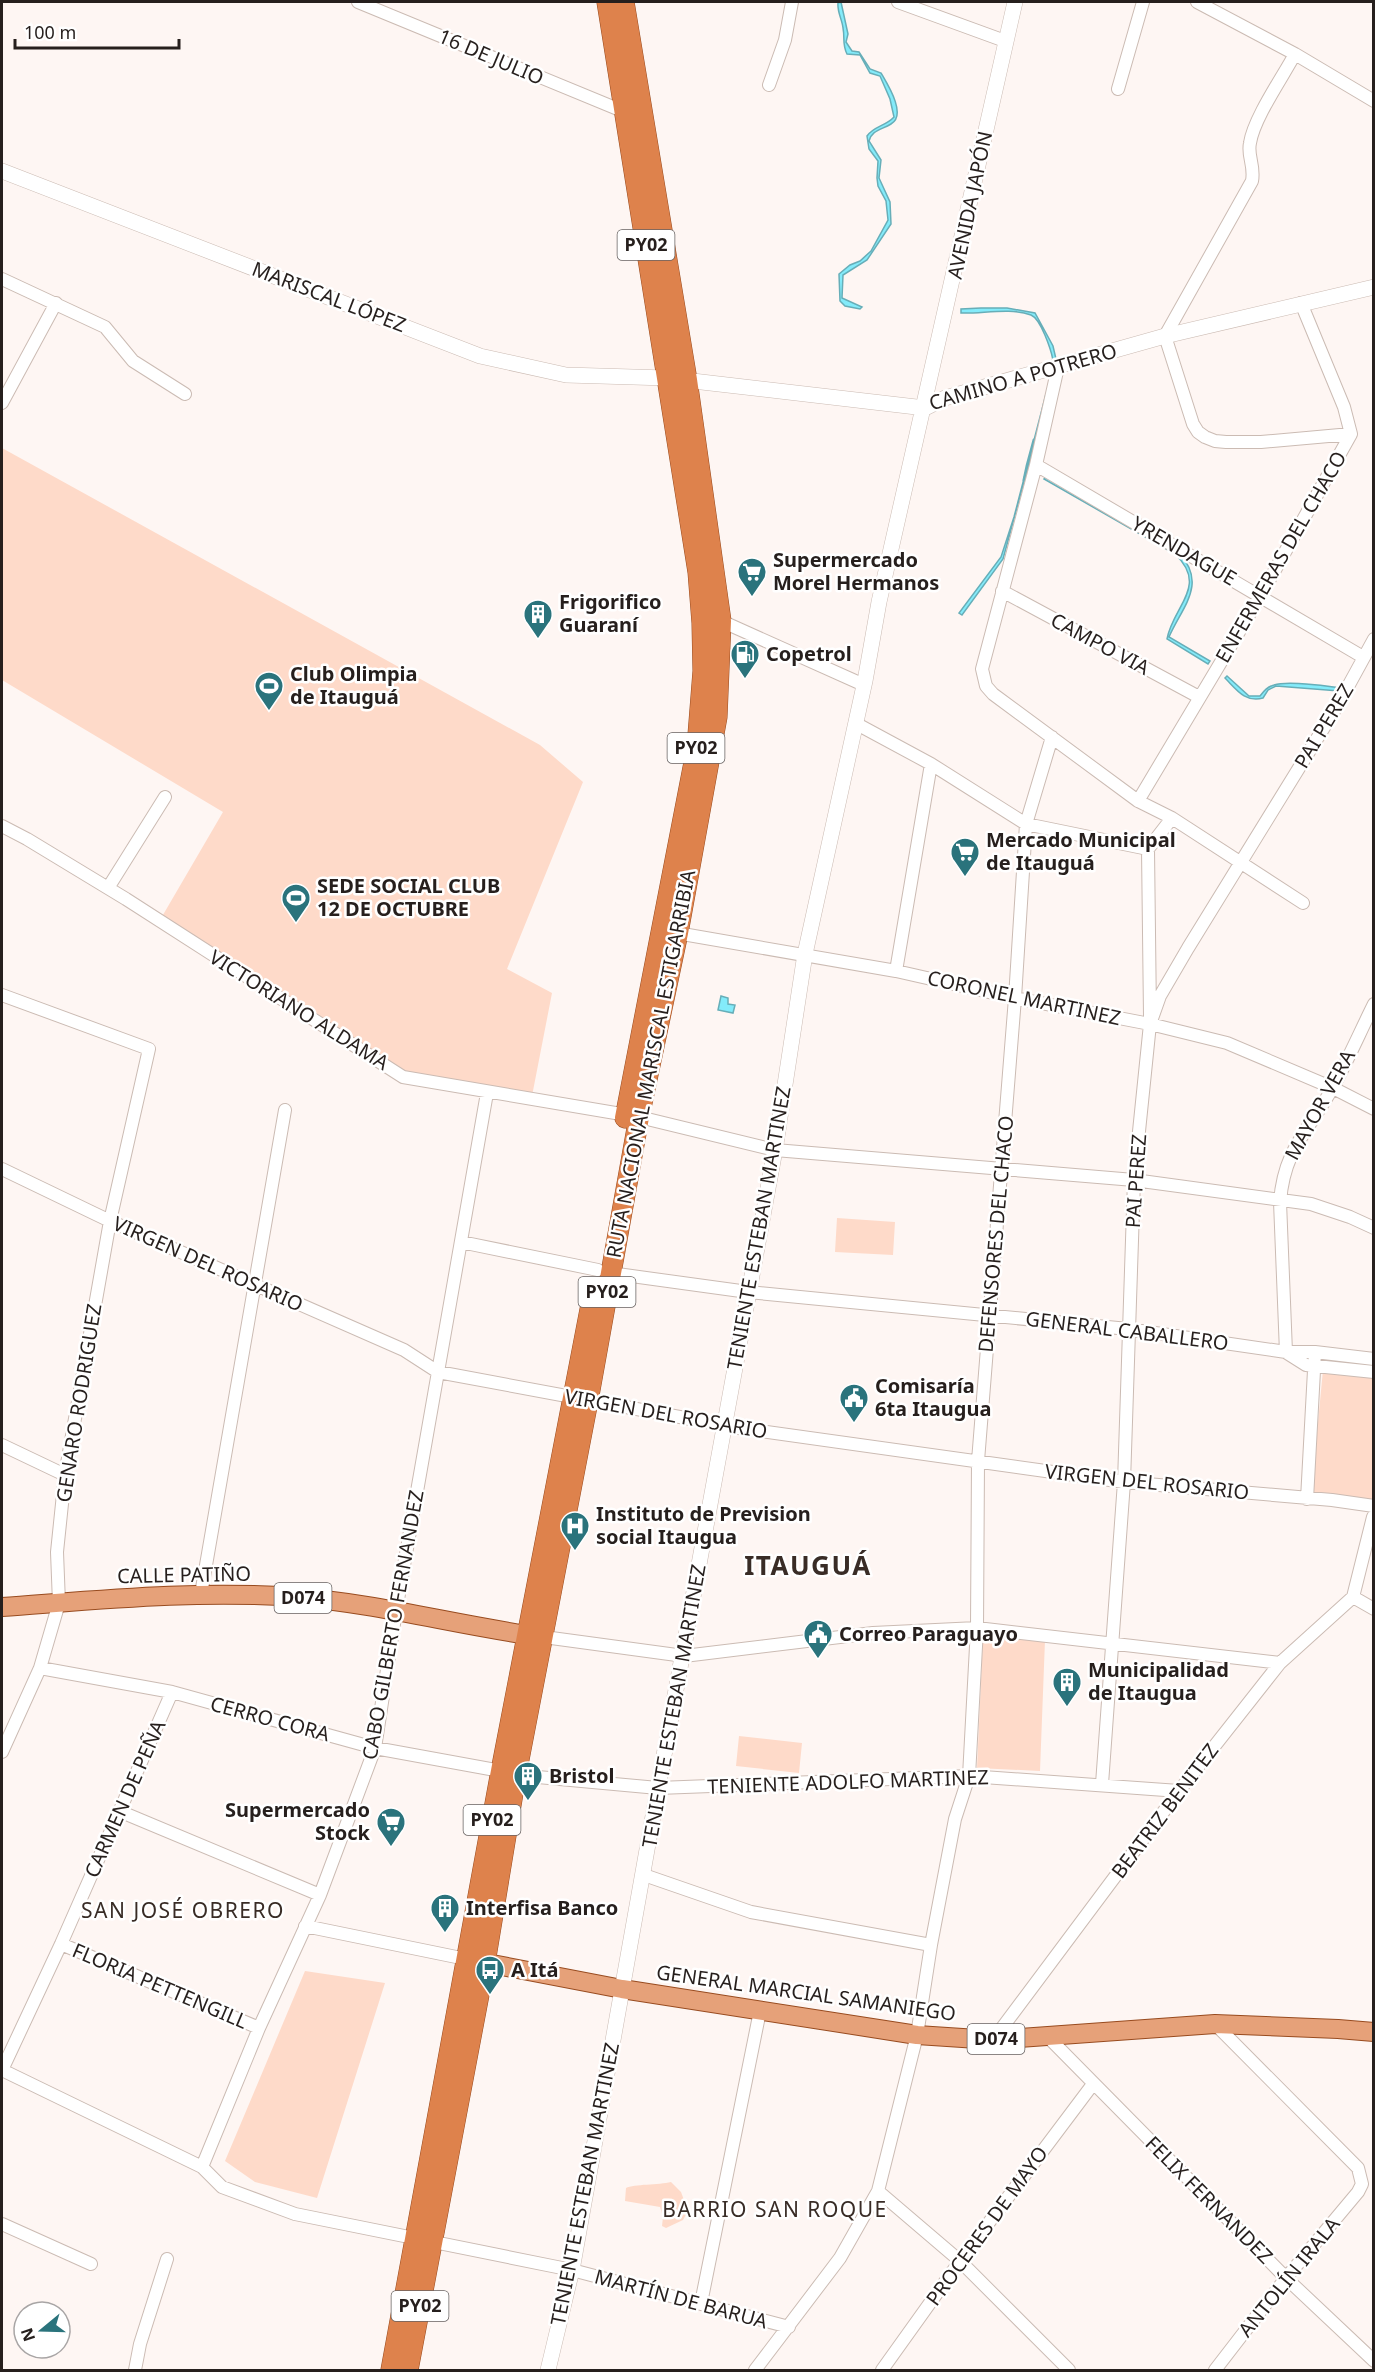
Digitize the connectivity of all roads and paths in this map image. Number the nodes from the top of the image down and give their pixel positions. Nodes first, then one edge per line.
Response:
1 (358, 2) edge
2 (607, 2) edge
3 (624, 2) edge
4 (792, 2) edge
5 (898, 2) edge
6 (1015, 2) edge
7 (1143, 2) edge
8 (1198, 2) edge
9 (1005, 42) junction
10 (1295, 54) junction
11 (769, 85) dead end
12 (1118, 89) dead end
13 (1374, 101) edge
14 (625, 112) junction
15 (2, 171) edge
16 (2, 279) edge
17 (1374, 287) edge
18 (56, 303) junction
19 (1301, 303) junction
20 (1165, 336) junction
21 (1058, 367) junction
22 (677, 379) junction
23 (185, 393) dead end
24 (2, 403) edge
25 (925, 408) junction
26 (1351, 434) junction
27 (1036, 465) junction
28 (1002, 591) junction
29 (1261, 595) junction
30 (721, 621) junction
31 (1374, 639) edge
32 (1364, 657) junction
33 (864, 685) junction
34 (1199, 697) junction
35 (855, 723) junction
36 (1052, 737) junction
37 (932, 764) junction
38 (165, 797) dead end
39 (1138, 801) junction
40 (1172, 818) junction
41 (1026, 824) junction
42 (2, 826) edge
43 (1148, 849) junction
44 (1242, 862) junction
45 (108, 888) junction
46 (1303, 903) dead end
47 (669, 932) junction
48 (806, 954) junction
49 (896, 971) junction
50 (2, 994) edge
51 (1016, 998) junction
52 (1374, 1004) edge
53 (1150, 1024) junction
54 (1333, 1088) junction
55 (487, 1093) junction
56 (1374, 1109) edge
57 (285, 1110) dead end
58 (632, 1116) junction
59 (775, 1150) junction
60 (2, 1169) edge
61 (1002, 1169) junction
62 (1134, 1180) junction
63 (1280, 1202) junction
64 (110, 1221) junction
65 (1374, 1228) edge
66 (461, 1242) junction
67 (604, 1272) junction
68 (254, 1285) junction
69 (748, 1292) junction
70 (990, 1315) junction
71 (1128, 1329) junction
72 (1286, 1353) junction
73 (1310, 1359) junction
74 (1374, 1359) edge
75 (438, 1372) junction
76 (1374, 1372) edge
77 (581, 1400) junction
78 (724, 1426) junction
79 (2, 1444) edge
80 (978, 1461) junction
81 (65, 1475) junction
82 (1124, 1482) junction
83 (1303, 1498) junction
84 (1373, 1514) edge
85 (201, 1594) junction
86 (1353, 1597) junction
87 (59, 1603) junction
88 (2, 1607) edge
89 (1374, 1609) edge
90 (396, 1611) junction
91 (977, 1628) junction
92 (536, 1636) junction
93 (1111, 1644) junction
94 (684, 1656) junction
95 (1280, 1663) junction
96 (40, 1668) junction
97 (172, 1692) junction
98 (375, 1748) junction
99 (2, 1752) edge
100 (508, 1773) junction
101 (969, 1776) junction
102 (1102, 1784) junction
103 (658, 1788) junction
104 (1179, 1791) junction
105 (120, 1811) junction
106 (644, 1875) junction
107 (320, 1895) junction
108 (305, 1926) junction
109 (61, 1944) junction
110 (931, 1945) junction
111 (476, 1961) junction
112 (622, 1989) junction
113 (760, 2011) junction
114 (1215, 2024) junction
115 (259, 2028) junction
116 (1374, 2032) edge
117 (917, 2035) junction
118 (1048, 2037) junction
119 (993, 2040) junction
120 (2, 2070) edge
121 (1093, 2084) junction
122 (202, 2167) junction
123 (1366, 2183) edge
124 (878, 2191) junction
125 (2, 2224) edge
126 (423, 2240) junction
127 (167, 2259) dead end
128 (960, 2260) junction
129 (91, 2264) dead end
130 (572, 2270) junction
131 (1286, 2278) junction
132 (700, 2303) junction
133 (789, 2327) junction
134 (1374, 2361) edge
135 (759, 2369) edge
136 (135, 2370) edge
137 (391, 2370) edge
138 (408, 2370) edge
139 (548, 2370) edge
140 (882, 2370) edge
141 (1069, 2370) edge
142 (1215, 2370) edge

1 - 14 street, 16 DE JULIO
2 - 14 highway, RUTA NACIONAL MARISCAL ESTIGARRIBIA / PY02
3 - 22 highway, RUTA NACIONAL MARISCAL ESTIGARRIBIA / PY02
4 - 11 street
5 - 9 street
6 - 9 street, AVENIDA JAPÓN
7 - 12 street
8 - 10 street
9 - 25 street, AVENIDA JAPÓN
10 - 13 street
10 - 20 street
14 - 22 highway, RUTA NACIONAL MARISCAL ESTIGARRIBIA / PY02
15 - 22 street, MARISCAL LÓPEZ
16 - 18 street
17 - 19 street, CAMINO A POTRERO
18 - 23 street
18 - 24 street
19 - 20 street, CAMINO A POTRERO
19 - 26 street, ENFERMERAS DEL CHACO
20 - 21 street, CAMINO A POTRERO
20 - 26 street
21 - 25 street, CAMINO A POTRERO
21 - 27 street
22 - 25 street, CAMINO A POTRERO
22 - 30 highway, RUTA NACIONAL MARISCAL ESTIGARRIBIA / PY02
22 - 47 highway, RUTA NACIONAL MARISCAL ESTIGARRIBIA / PY02
25 - 33 street, TENIENTE ESTEBAN MARTINEZ
26 - 29 street, ENFERMERAS DEL CHACO
27 - 28 street
27 - 29 street, YRENDAGUE
28 - 34 street, CAMPO VIA
28 - 36 street
29 - 32 street, YRENDAGUE
29 - 34 street, ENFERMERAS DEL CHACO
30 - 33 street
30 - 47 highway, RUTA NACIONAL MARISCAL ESTIGARRIBIA / PY02
31 - 32 street, PAI PEREZ
32 - 44 street, PAI PEREZ
33 - 35 street, TENIENTE ESTEBAN MARTINEZ
34 - 39 street, ENFERMERAS DEL CHACO
35 - 37 street
35 - 48 street, TENIENTE ESTEBAN MARTINEZ
36 - 39 street
36 - 41 street, DEFENSORES DEL CHACO
37 - 41 street
37 - 49 street
38 - 45 street
39 - 40 street
40 - 43 street
40 - 44 street
41 - 43 street
41 - 51 street, DEFENSORES DEL CHACO
42 - 45 street, VICTORIANO ALDAMA
43 - 53 street
44 - 46 street
44 - 53 street, PAI PEREZ
45 - 55 street, VICTORIANO ALDAMA
47 - 48 street, CORONEL MARTINEZ
47 - 58 highway, RUTA NACIONAL MARISCAL ESTIGARRIBIA / PY02
48 - 49 street, CORONEL MARTINEZ
48 - 59 street, TENIENTE ESTEBAN MARTINEZ
49 - 51 street, CORONEL MARTINEZ
50 - 64 street, GENARO RODRIGUEZ
51 - 53 street, CORONEL MARTINEZ
51 - 61 street, DEFENSORES DEL CHACO
52 - 54 street, MAYOR VERA
53 - 54 street, CORONEL MARTINEZ
53 - 62 street, PAI PEREZ
54 - 56 street, CORONEL MARTINEZ
54 - 63 street, MAYOR VERA
55 - 58 street, VICTORIANO ALDAMA
55 - 66 street, CABO GILBERTO FERNANDEZ
57 - 68 street
58 - 59 street, VICTORIANO ALDAMA
58 - 67 highway, RUTA NACIONAL MARISCAL ESTIGARRIBIA / PY02
59 - 61 street, VICTORIANO ALDAMA
59 - 69 street, TENIENTE ESTEBAN MARTINEZ
60 - 64 street, VIRGEN DEL ROSARIO
61 - 62 street, VICTORIANO ALDAMA
61 - 70 street, DEFENSORES DEL CHACO
62 - 63 street, VICTORIANO ALDAMA
62 - 71 street, PAI PEREZ
63 - 65 street, VICTORIANO ALDAMA
63 - 72 street, MAYOR VERA
64 - 68 street, VIRGEN DEL ROSARIO
64 - 81 street, GENARO RODRIGUEZ
66 - 67 street, GENERAL CABALLERO
66 - 75 street, CABO GILBERTO FERNANDEZ
67 - 69 street, GENERAL CABALLERO
67 - 77 highway, RUTA NACIONAL MARISCAL ESTIGARRIBIA / PY02
68 - 75 street, VIRGEN DEL ROSARIO
68 - 85 street
69 - 70 street, GENERAL CABALLERO
69 - 78 street, TENIENTE ESTEBAN MARTINEZ
70 - 71 street, GENERAL CABALLERO
70 - 80 street, DEFENSORES DEL CHACO
71 - 72 street, GENERAL CABALLERO
71 - 82 street, PAI PEREZ
72 - 73 street, GENERAL CABALLERO
73 - 74 street, GENERAL CABALLERO
73 - 76 street, GENERAL CABALLERO
73 - 83 street
75 - 77 street, VIRGEN DEL ROSARIO
75 - 90 street, CABO GILBERTO FERNANDEZ
77 - 78 street, VIRGEN DEL ROSARIO
77 - 92 highway, RUTA NACIONAL MARISCAL ESTIGARRIBIA / PY02
78 - 80 street, VIRGEN DEL ROSARIO
78 - 94 street, TENIENTE ESTEBAN MARTINEZ
79 - 81 street
80 - 82 street, VIRGEN DEL ROSARIO
80 - 91 street, DEFENSORES DEL CHACO
81 - 87 street, GENARO RODRIGUEZ
82 - 83 street, VIRGEN DEL ROSARIO
82 - 93 street, PAI PEREZ
83 - 84 street, VIRGEN DEL ROSARIO
84 - 86 street
85 - 87 main road, CALLE PATIÑO / D074
85 - 90 main road, CALLE PATIÑO / D074
86 - 89 street
86 - 95 street, BEATRIZ BENITEZ
87 - 88 main road, CALLE PATIÑO / D074
87 - 96 street, GENARO RODRIGUEZ
90 - 92 main road, CALLE PATIÑO / D074
90 - 98 street, CABO GILBERTO FERNANDEZ
91 - 93 street
91 - 94 street
91 - 101 street, DEFENSORES DEL CHACO
92 - 94 street
92 - 100 highway, RUTA NACIONAL MARISCAL ESTIGARRIBIA / PY02
93 - 95 street
93 - 102 street, PAI PEREZ
94 - 103 street, TENIENTE ESTEBAN MARTINEZ
95 - 104 street, BEATRIZ BENITEZ
96 - 97 street, CERRO CORA
96 - 99 street, GENARO RODRIGUEZ
97 - 98 street, CERRO CORA
97 - 105 street, CARMEN DE PEÑA
98 - 100 street, CERRO CORA
98 - 107 street, CABO GILBERTO FERNANDEZ
100 - 103 street, TENIENTE ADOLFO MARTINEZ
100 - 111 highway, RUTA NACIONAL MARISCAL ESTIGARRIBIA / PY02
101 - 102 street, TENIENTE ADOLFO MARTINEZ
101 - 103 street, TENIENTE ADOLFO MARTINEZ
101 - 110 street, DEFENSORES DEL CHACO
102 - 104 street, TENIENTE ADOLFO MARTINEZ
103 - 106 street, TENIENTE ESTEBAN MARTINEZ
104 - 119 street, BEATRIZ BENITEZ
105 - 107 street
105 - 109 street, CARMEN DE PEÑA
106 - 110 street
106 - 112 street, TENIENTE ESTEBAN MARTINEZ
107 - 108 street, CABO GILBERTO FERNANDEZ
108 - 111 street
108 - 115 street, CABO GILBERTO FERNANDEZ
109 - 115 street, FLORIA PETTENGILL
109 - 120 street, CARMEN DE PEÑA
110 - 117 street, DEFENSORES DEL CHACO
111 - 112 main road, GENERAL MARCIAL SAMANIEGO / D074
111 - 126 highway, RUTA NACIONAL MARISCAL ESTIGARRIBIA / PY02
112 - 113 main road, GENERAL MARCIAL SAMANIEGO / D074
112 - 130 street, TENIENTE ESTEBAN MARTINEZ
113 - 117 main road, GENERAL MARCIAL SAMANIEGO / D074
113 - 132 street
114 - 116 main road, GENERAL MARCIAL SAMANIEGO / D074
114 - 118 main road, GENERAL MARCIAL SAMANIEGO / D074
114 - 123 street
115 - 122 street, CABO GILBERTO FERNANDEZ
117 - 119 main road, GENERAL MARCIAL SAMANIEGO / D074
117 - 124 street, DEFENSORES DEL CHACO
118 - 119 main road, GENERAL MARCIAL SAMANIEGO / D074
118 - 121 street, FELIX FERNANDEZ
120 - 122 street, MARTÍN DE BARUA
121 - 128 street, PROCERES DE MAYO
121 - 131 street, FELIX FERNANDEZ
122 - 126 street, MARTÍN DE BARUA
123 - 131 street, ANTOLÍN IRALA
124 - 128 street
124 - 133 street, DEFENSORES DEL CHACO
125 - 129 street
126 - 130 street, MARTÍN DE BARUA
126 - 137 highway, RUTA NACIONAL MARISCAL ESTIGARRIBIA / PY02
126 - 138 highway, RUTA NACIONAL MARISCAL ESTIGARRIBIA / PY02
127 - 136 street
128 - 140 street, PROCERES DE MAYO
128 - 141 street
130 - 132 street, MARTÍN DE BARUA
130 - 139 street, TENIENTE ESTEBAN MARTINEZ
131 - 134 street, FELIX FERNANDEZ
131 - 142 street, ANTOLÍN IRALA
132 - 133 street, MARTÍN DE BARUA
133 - 135 street, DEFENSORES DEL CHACO

